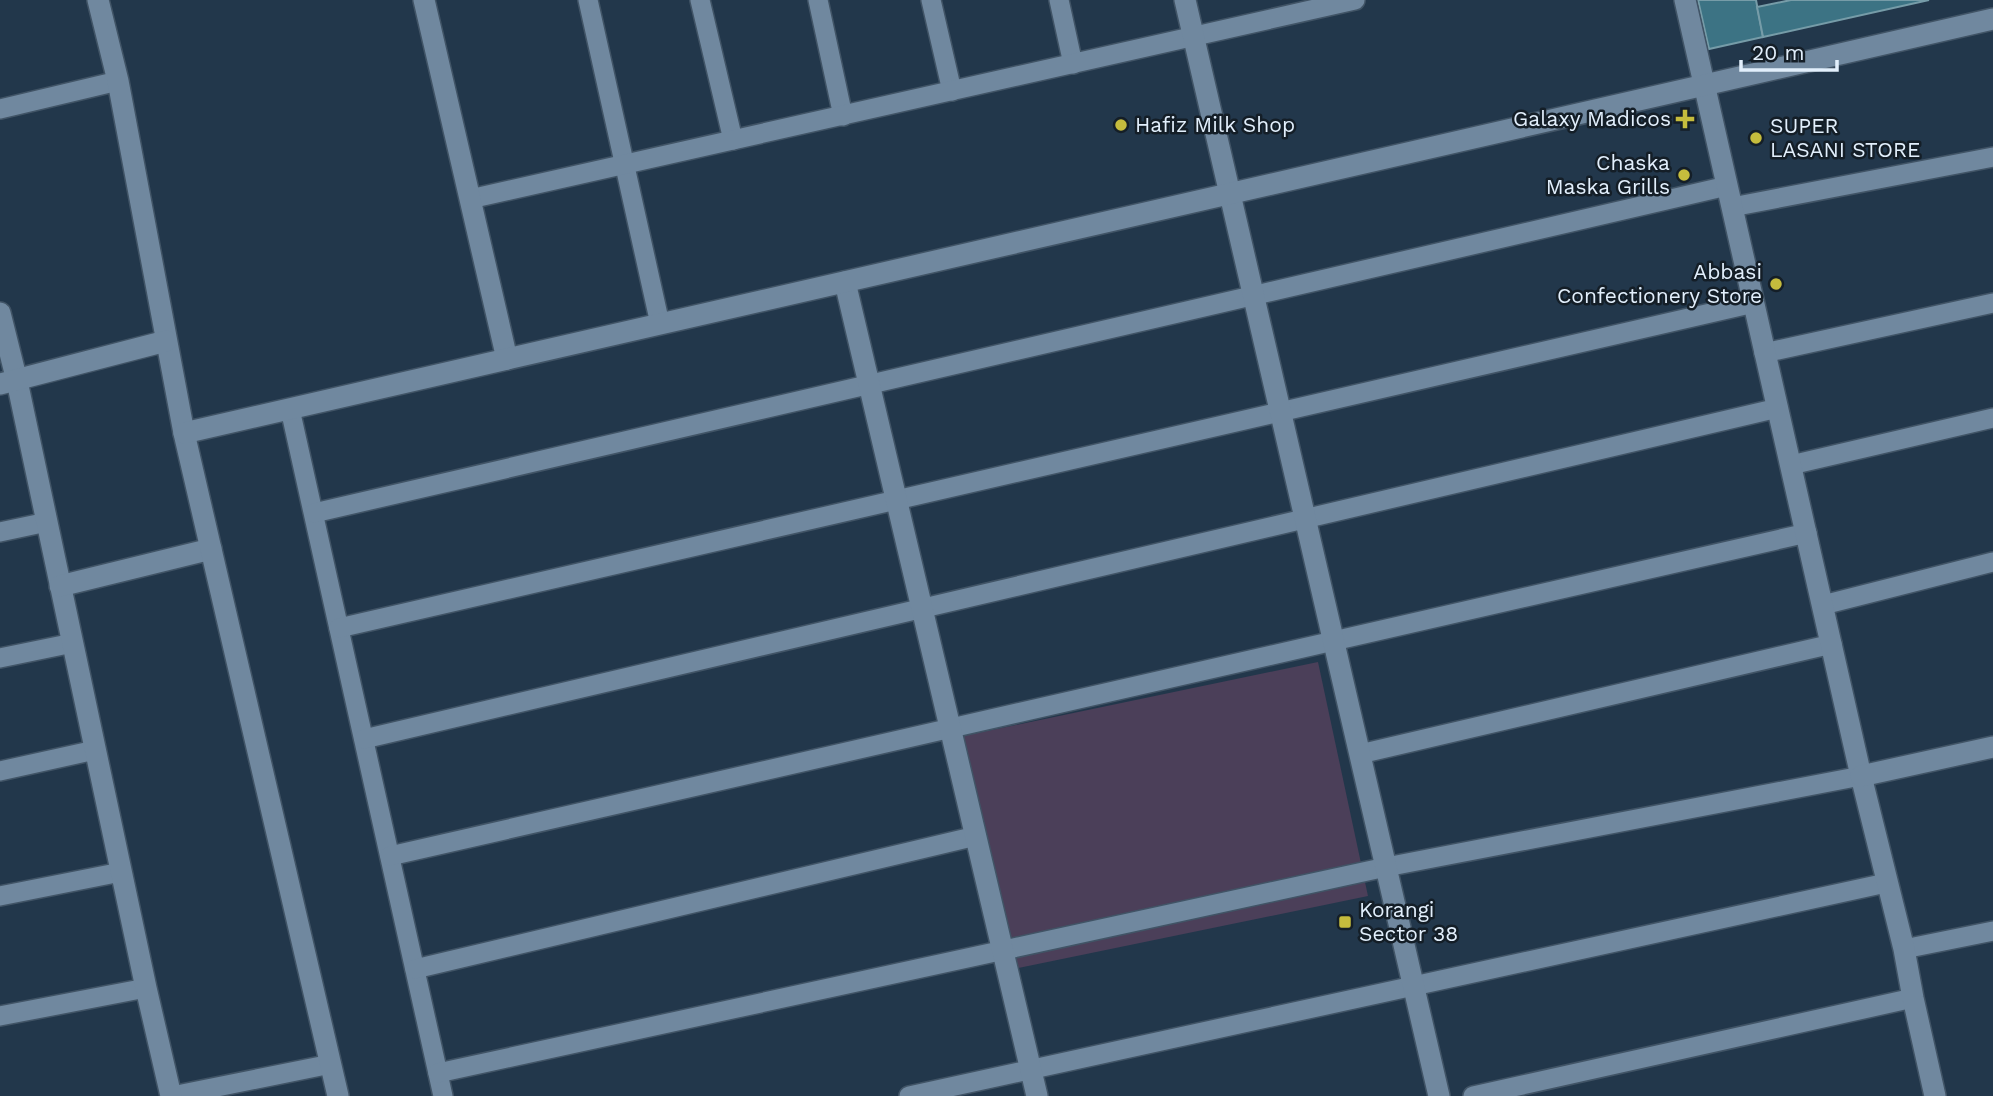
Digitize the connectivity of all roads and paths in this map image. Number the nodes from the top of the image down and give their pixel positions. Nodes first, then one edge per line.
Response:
1 (98, 0) edge
2 (424, 0) edge
3 (588, 0) edge
4 (700, 0) edge
5 (818, 0) edge
6 (931, 0) edge
7 (1059, 0) edge
8 (1185, 0) edge
9 (1354, 0) edge
10 (1685, 0) edge
11 (1331, 3) edge
12 (1993, 19) edge
13 (1194, 37) junction
14 (1073, 64) junction
15 (118, 81) junction
16 (1704, 85) junction
17 (952, 91) junction
18 (0, 109) edge
19 (843, 116) junction
20 (733, 140) junction
21 (1993, 157) edge
22 (625, 165) junction
23 (1727, 186) junction
24 (1231, 193) junction
25 (470, 200) junction
26 (1732, 208) junction
27 (845, 282) junction
28 (1255, 295) junction
29 (1754, 303) junction
30 (1993, 303) edge
31 (0, 313) edge
32 (660, 324) junction
33 (166, 341) junction
34 (1764, 353) junction
35 (507, 359) junction
36 (9, 383) edge
37 (869, 384) junction
38 (1778, 408) junction
39 (290, 409) junction
40 (1281, 412) junction
41 (1993, 418) edge
42 (184, 433) junction
43 (1791, 465) junction
44 (896, 500) junction
45 (314, 513) junction
46 (1306, 519) junction
47 (47, 522) junction
48 (0, 532) edge
49 (1807, 533) junction
50 (211, 549) junction
51 (1993, 562) edge
52 (60, 586) junction
53 (1823, 605) junction
54 (922, 609) junction
55 (339, 628) junction
56 (1334, 641) junction
57 (73, 643) junction
58 (1832, 644) junction
59 (0, 657) edge
60 (950, 728) junction
61 (364, 739) junction
62 (1993, 747) edge
63 (96, 750) junction
64 (1360, 754) junction
65 (0, 771) edge
66 (1861, 776) junction
67 (976, 836) junction
68 (390, 856) junction
69 (1386, 867) junction
70 (121, 872) junction
71 (1886, 883) junction
72 (0, 896) edge
73 (1993, 931) edge
74 (1905, 949) junction
75 (1003, 950) junction
76 (415, 969) junction
77 (1414, 986) junction
78 (146, 988) junction
79 (1913, 999) junction
80 (0, 1016) edge
81 (331, 1064) junction
82 (1031, 1069) junction
83 (438, 1073) junction
84 (172, 1096) edge
85 (338, 1096) edge
86 (443, 1096) edge
87 (909, 1096) edge
88 (1037, 1096) edge
89 (1439, 1096) edge
90 (1473, 1096) edge
91 (1935, 1096) edge

1 - 15 street
2 - 25 street
3 - 22 lane
4 - 20 lane
5 - 19 lane
6 - 17 lane
7 - 14 lane
8 - 13 street
9 - 11 lane
10 - 16 street
11 - 13 lane
12 - 16 street
13 - 14 lane
13 - 24 street
14 - 17 lane
15 - 18 lane
15 - 33 street
16 - 23 street
16 - 24 street
17 - 19 lane
19 - 20 lane
20 - 22 lane
21 - 26 lane
22 - 25 lane
22 - 32 lane
23 - 26 street
23 - 28 lane
24 - 27 street
24 - 28 street
25 - 35 street
26 - 29 street
27 - 32 street
27 - 37 street
28 - 37 lane
28 - 40 street
29 - 34 street
29 - 40 lane
30 - 34 lane
31 - 36 street
32 - 35 street
33 - 36 street
33 - 42 street
34 - 38 street
35 - 39 street
36 - 47 street
37 - 44 street
37 - 45 lane
38 - 43 street
38 - 46 lane
39 - 42 street
39 - 45 lane
40 - 44 lane
40 - 46 street
41 - 43 lane
42 - 50 street
43 - 49 street
44 - 54 street
44 - 55 lane
45 - 55 lane
46 - 54 lane
46 - 56 street
47 - 48 lane
47 - 52 street
49 - 53 street
49 - 56 lane
50 - 52 street
50 - 81 street
51 - 53 lane
52 - 57 street
53 - 58 street
54 - 60 street
54 - 61 lane
55 - 61 lane
56 - 60 lane
56 - 64 street
57 - 59 lane
57 - 63 street
58 - 64 lane
58 - 66 street
60 - 67 street
60 - 68 lane
61 - 68 lane
62 - 66 street
63 - 65 lane
63 - 70 street
64 - 69 street
66 - 69 lane
66 - 71 street
67 - 75 street
67 - 76 lane
68 - 76 lane
69 - 75 lane
69 - 77 street
70 - 72 lane
70 - 78 street
71 - 74 street
71 - 77 lane
73 - 74 lane
74 - 79 street
75 - 82 street
75 - 83 lane
76 - 83 lane
77 - 82 lane
77 - 89 street
78 - 80 lane
78 - 84 street
79 - 90 lane
79 - 91 street
81 - 84 lane
81 - 85 street
82 - 87 lane
82 - 88 street
83 - 86 lane

